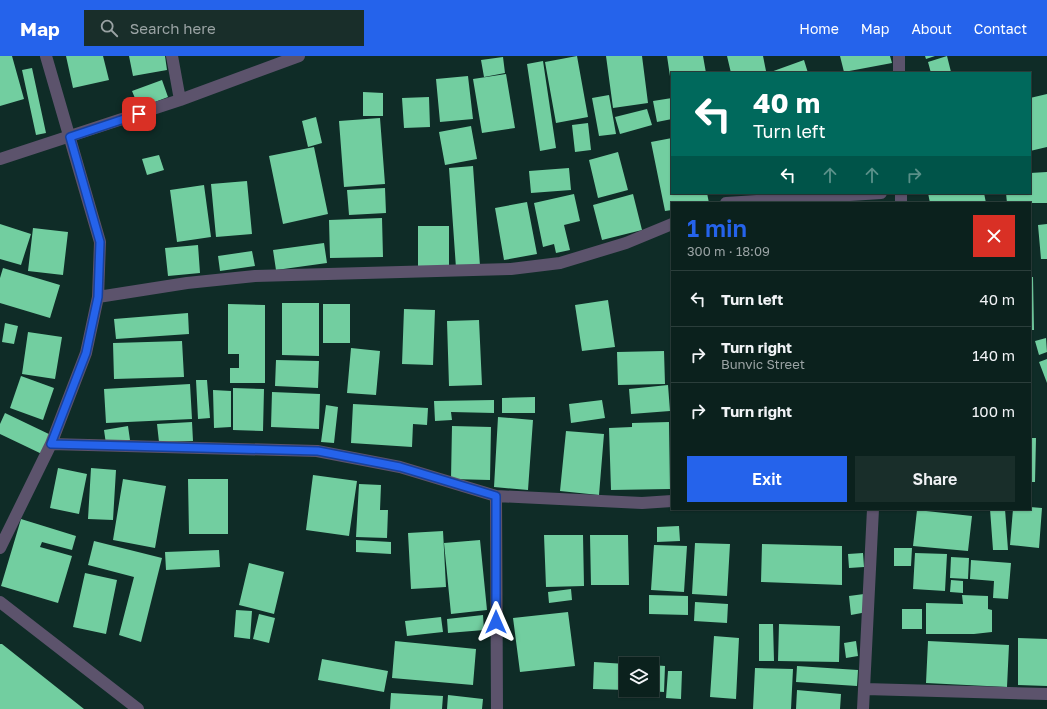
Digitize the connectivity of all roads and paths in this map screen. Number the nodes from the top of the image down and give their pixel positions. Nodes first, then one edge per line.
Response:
1 (46, 56) edge
2 (172, 56) edge
3 (299, 56) edge
4 (899, 56) edge
5 (899, 72) edge
6 (180, 100) junction
7 (70, 137) junction
8 (0, 159) edge
9 (866, 194) edge
10 (742, 202) edge
11 (671, 224) edge
12 (98, 297) junction
13 (51, 444) junction
14 (496, 496) junction
15 (671, 501) edge
16 (873, 510) edge
17 (0, 548) edge
18 (0, 602) edge
19 (865, 689) junction
20 (1047, 694) edge
21 (138, 709) edge
22 (497, 709) edge
23 (864, 709) edge

1 - 7 street
2 - 6 street
3 - 6 street
4 - 5 street
6 - 7 street
7 - 8 street
7 - 12 street
9 - 10 street
11 - 12 street
12 - 13 street
13 - 14 street
13 - 17 street
14 - 15 street
14 - 22 street
16 - 19 street
18 - 21 street
19 - 20 street
19 - 23 street

